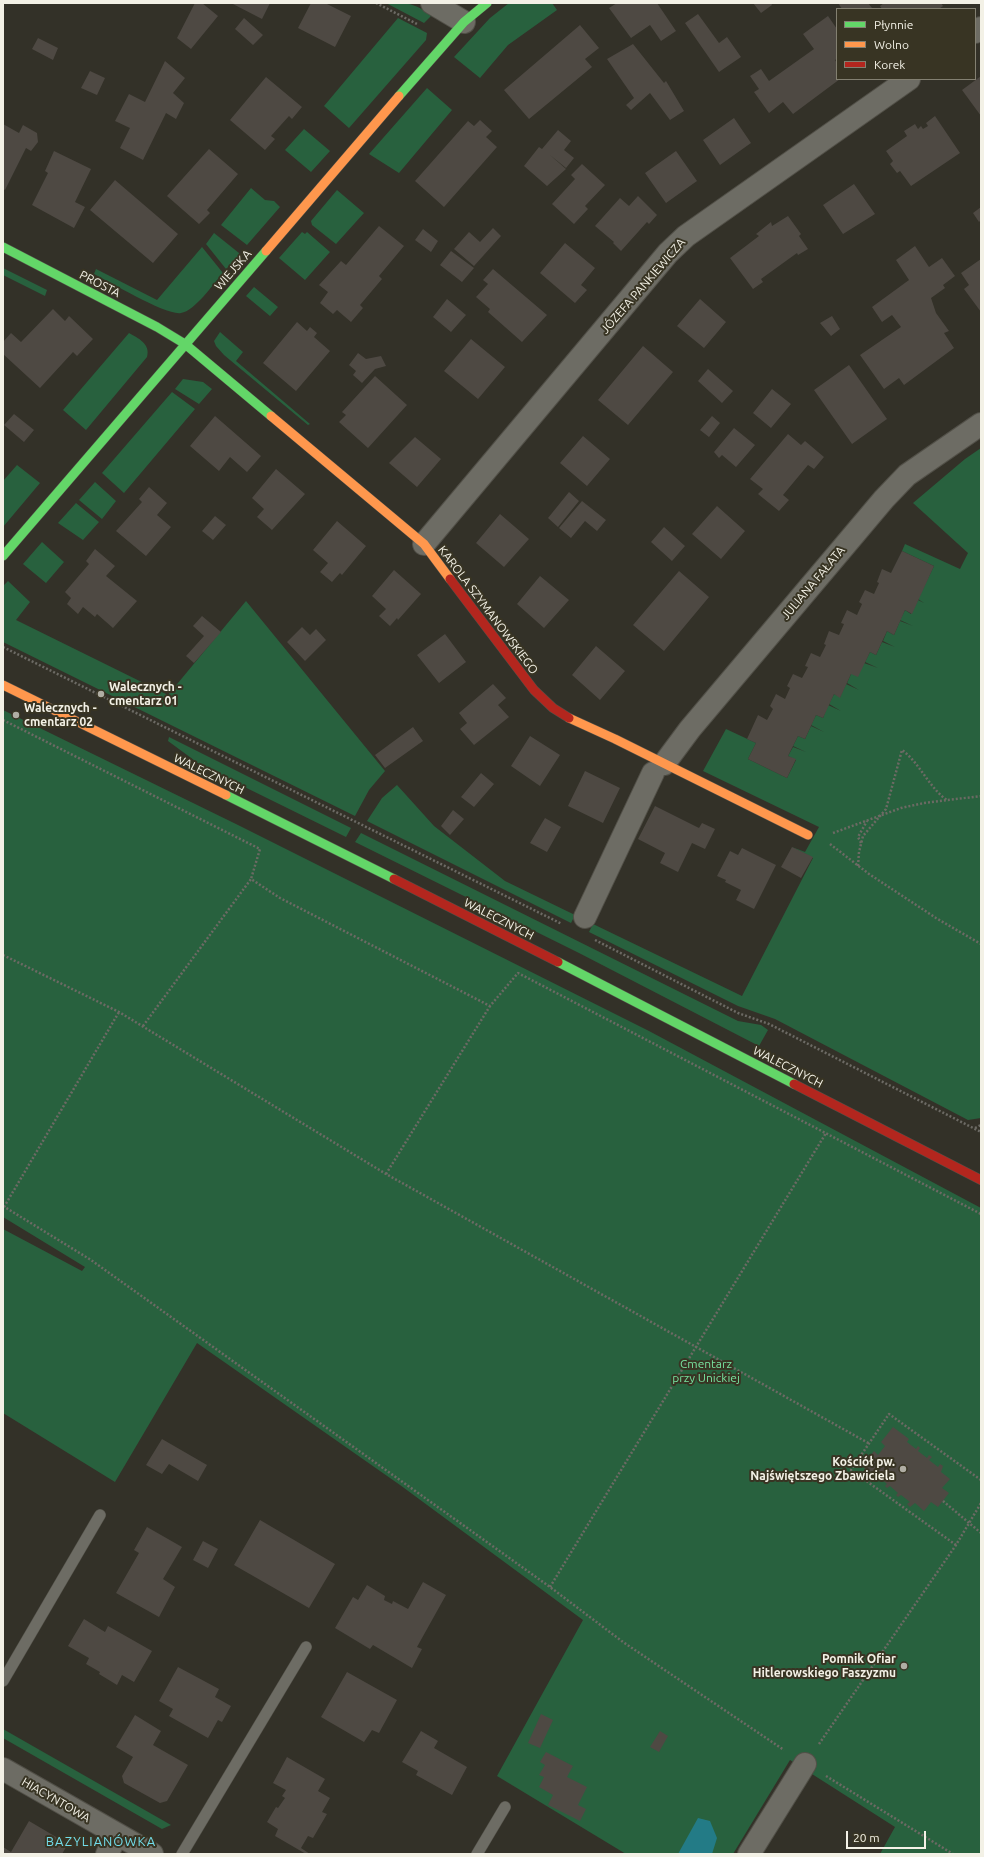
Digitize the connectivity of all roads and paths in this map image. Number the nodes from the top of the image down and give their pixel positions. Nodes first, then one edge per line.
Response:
1 (376, 3) edge
2 (432, 3) edge
3 (487, 3) edge
4 (464, 22) junction
5 (423, 27) dead end
6 (908, 80) edge
7 (3, 247) edge
8 (185, 344) junction
9 (981, 424) edge
10 (424, 544) junction
11 (3, 556) edge
12 (3, 647) edge
13 (3, 685) edge
14 (3, 720) edge
15 (659, 768) junction
16 (981, 796) edge
17 (948, 801) junction
18 (882, 815) junction
19 (868, 820) junction
20 (808, 835) joint
21 (819, 838) junction
22 (861, 844) junction
23 (858, 866) junction
24 (251, 879) junction
25 (585, 917) dead end
26 (564, 925) dead end
27 (591, 938) dead end
28 (981, 944) edge
29 (3, 955) edge
30 (490, 1006) junction
31 (119, 1012) junction
32 (143, 1026) junction
33 (981, 1125) edge
34 (975, 1128) junction
35 (981, 1132) edge
36 (826, 1133) junction
37 (386, 1174) junction
38 (981, 1180) edge
39 (3, 1206) edge
40 (981, 1214) edge
41 (695, 1348) junction
42 (870, 1444) junction
43 (981, 1480) edge
44 (943, 1501) dead end
45 (981, 1504) edge
46 (100, 1515) dead end
47 (969, 1522) junction
48 (981, 1533) edge
49 (956, 1544) junction
50 (550, 1587) junction
51 (306, 1647) dead end
52 (3, 1681) edge
53 (805, 1764) junction
54 (3, 1769) edge
55 (504, 1807) dead end
56 (117, 1835) junction
57 (107, 1854) edge
58 (152, 1854) edge
59 (182, 1854) edge
60 (477, 1854) edge
61 (750, 1854) edge
62 (954, 1854) edge

1 - 5 path
2 - 4 street
3 - 4 street, WIEJSKA
4 - 8 street, WIEJSKA
6 - 10 street, JÓZEFA PANKIEWICZA
7 - 8 street, PROSTA
8 - 10 street, KAROLA SZYMANOWSKIEGO
8 - 11 street, WIEJSKA
9 - 15 street, JULIANA FAŁATA
10 - 15 street, KAROLA SZYMANOWSKIEGO
12 - 26 path
13 - 38 street, WALECZNYCH
14 - 24 path
15 - 20 street, KAROLA SZYMANOWSKIEGO
15 - 25 street, JULIANA FAŁATA
16 - 17 path
17 - 18 path
17 - 18 path
18 - 19 path
18 - 22 path
19 - 21 path
19 - 22 path
20 - 21 path
21 - 23 path
22 - 23 path
23 - 28 path
24 - 30 path
24 - 32 path
27 - 34 path
29 - 31 path
30 - 36 path
30 - 37 path
31 - 32 path
31 - 39 path
32 - 37 path
33 - 34 path
34 - 35 path
36 - 40 path
36 - 41 path
37 - 41 path
39 - 50 path
41 - 42 path
41 - 50 path
42 - 43 path
42 - 49 path
44 - 47 path
45 - 47 path
46 - 52 lane
47 - 48 path
47 - 49 path
49 - 53 path
50 - 53 path
51 - 59 lane
53 - 61 street
53 - 62 path
54 - 56 street, HIACYNTOWA
55 - 60 lane
56 - 57 street
56 - 58 street, HIACYNTOWA

